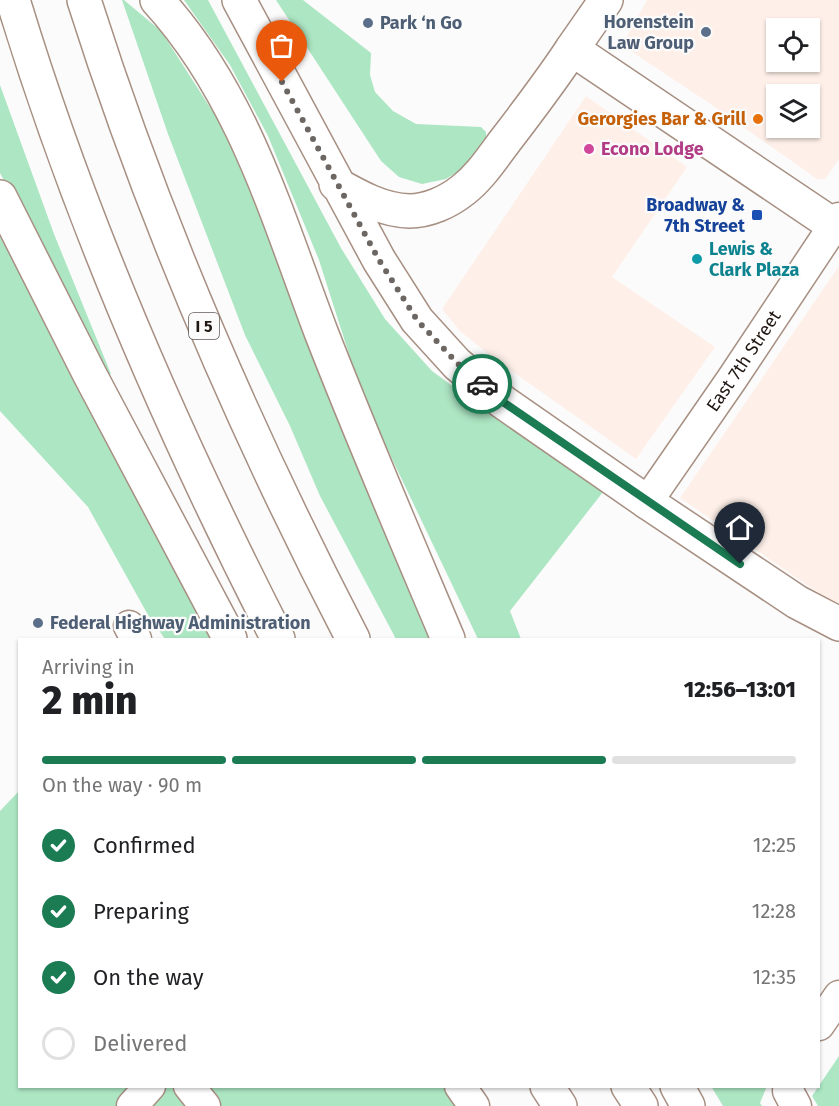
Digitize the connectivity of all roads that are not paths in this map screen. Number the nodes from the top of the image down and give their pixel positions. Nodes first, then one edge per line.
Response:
1 (13, 0) edge
2 (84, 0) edge
3 (157, 0) edge
4 (239, 0) edge
5 (606, 0) edge
6 (572, 49) junction
7 (336, 184) junction
8 (0, 197) edge
9 (837, 224) edge
10 (647, 502) junction
11 (797, 602) junction
12 (839, 624) edge
13 (229, 638) edge
14 (278, 638) edge
15 (352, 638) edge
16 (448, 638) edge
17 (839, 645) edge
18 (839, 996) edge
19 (820, 1024) edge
20 (148, 1088) edge
21 (191, 1088) edge
22 (461, 1088) edge
23 (548, 1088) edge
24 (629, 1088) edge
25 (678, 1088) edge
26 (789, 1088) edge
27 (132, 1106) edge
28 (205, 1106) edge
29 (474, 1106) edge
30 (560, 1106) edge
31 (641, 1106) edge
32 (688, 1106) edge
33 (796, 1106) edge

1 - 14 main road
2 - 15 main road, I 5
3 - 16 main road
4 - 7 main road
5 - 6 main road
6 - 7 main road
6 - 9 main road
7 - 10 main road
8 - 13 main road
9 - 10 street, East 7th Street
10 - 11 main road
11 - 12 main road
11 - 17 main road
18 - 19 street
20 - 27 street
21 - 28 street
22 - 29 street
23 - 30 main road
24 - 31 main road
25 - 32 main road
26 - 33 street

